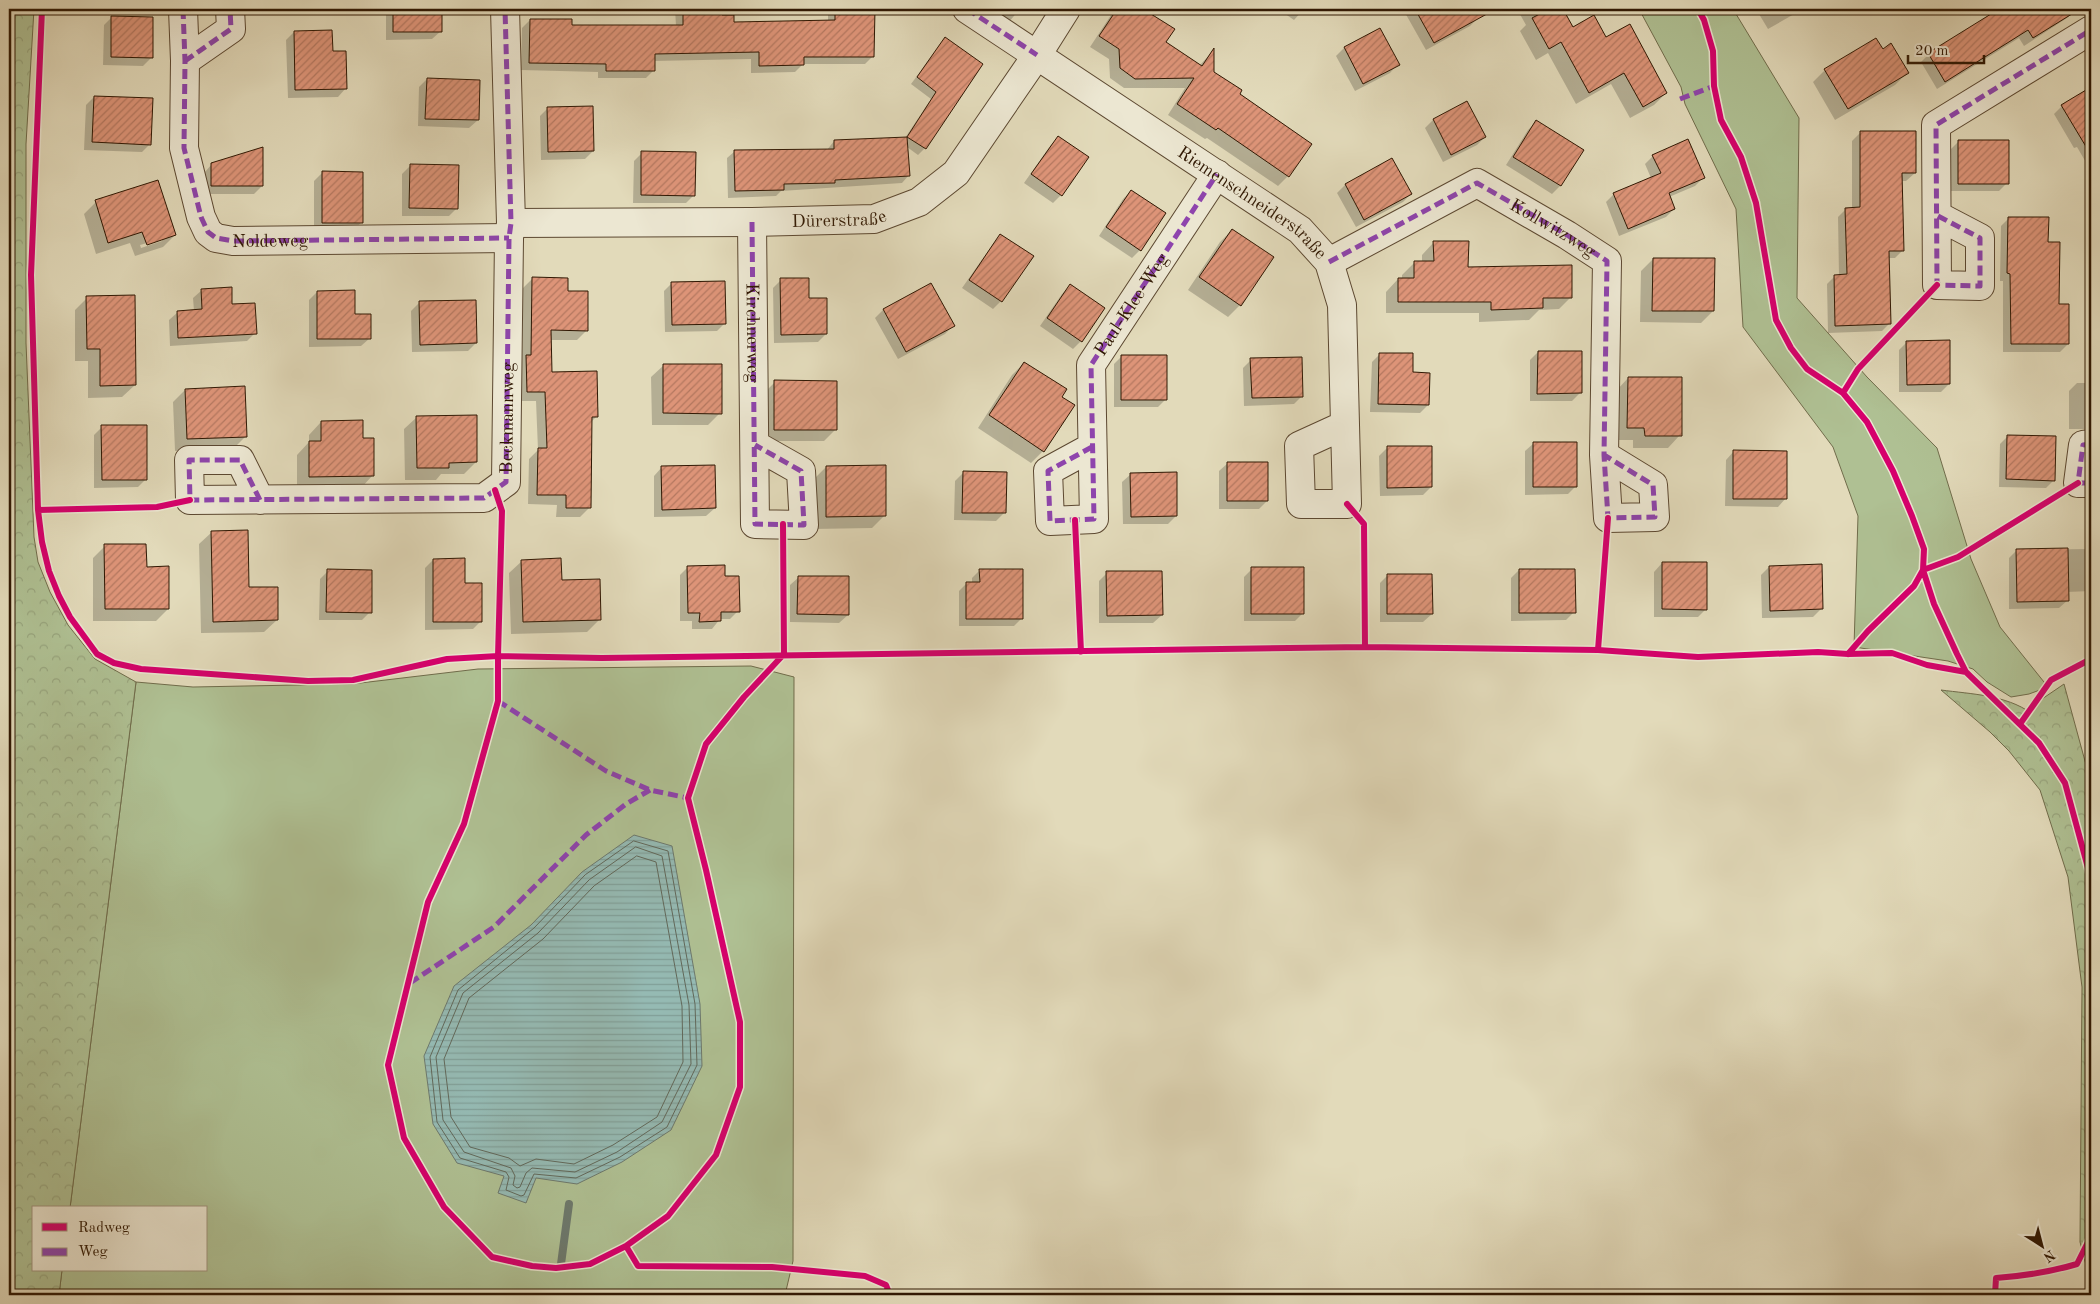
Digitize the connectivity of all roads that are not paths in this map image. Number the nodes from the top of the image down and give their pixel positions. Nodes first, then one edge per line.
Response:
1 (183, 9) edge
2 (230, 9) edge
3 (506, 9) edge
4 (968, 9) edge
5 (1066, 9) edge
6 (2091, 30) edge
7 (1037, 55) junction
8 (185, 61) junction
9 (1217, 174) junction
10 (1938, 216) dead end
11 (752, 222) junction
12 (510, 230) junction
13 (1329, 262) junction
14 (1345, 425) dead end
15 (2091, 444) edge
16 (755, 445) dead end
17 (1092, 447) dead end
18 (1604, 455) dead end
19 (2091, 483) edge
20 (260, 500) dead end

1 - 8 street, Noldeweg
2 - 8 street
3 - 12 street
4 - 7 street, Riemenschneiderstraße
5 - 7 street, Dürerstraße
6 - 10 street
7 - 9 street, Riemenschneiderstraße
7 - 11 street, Dürerstraße
8 - 12 street, Noldeweg
9 - 13 street, Riemenschneiderstraße
9 - 17 street, Paul-Klee-Weg
11 - 12 street, Dürerstraße
11 - 16 street, Kirchnerweg
12 - 20 street, Beckmannweg
13 - 14 street, Riemenschneiderstraße
13 - 18 street, Kollwitzweg
15 - 19 street

